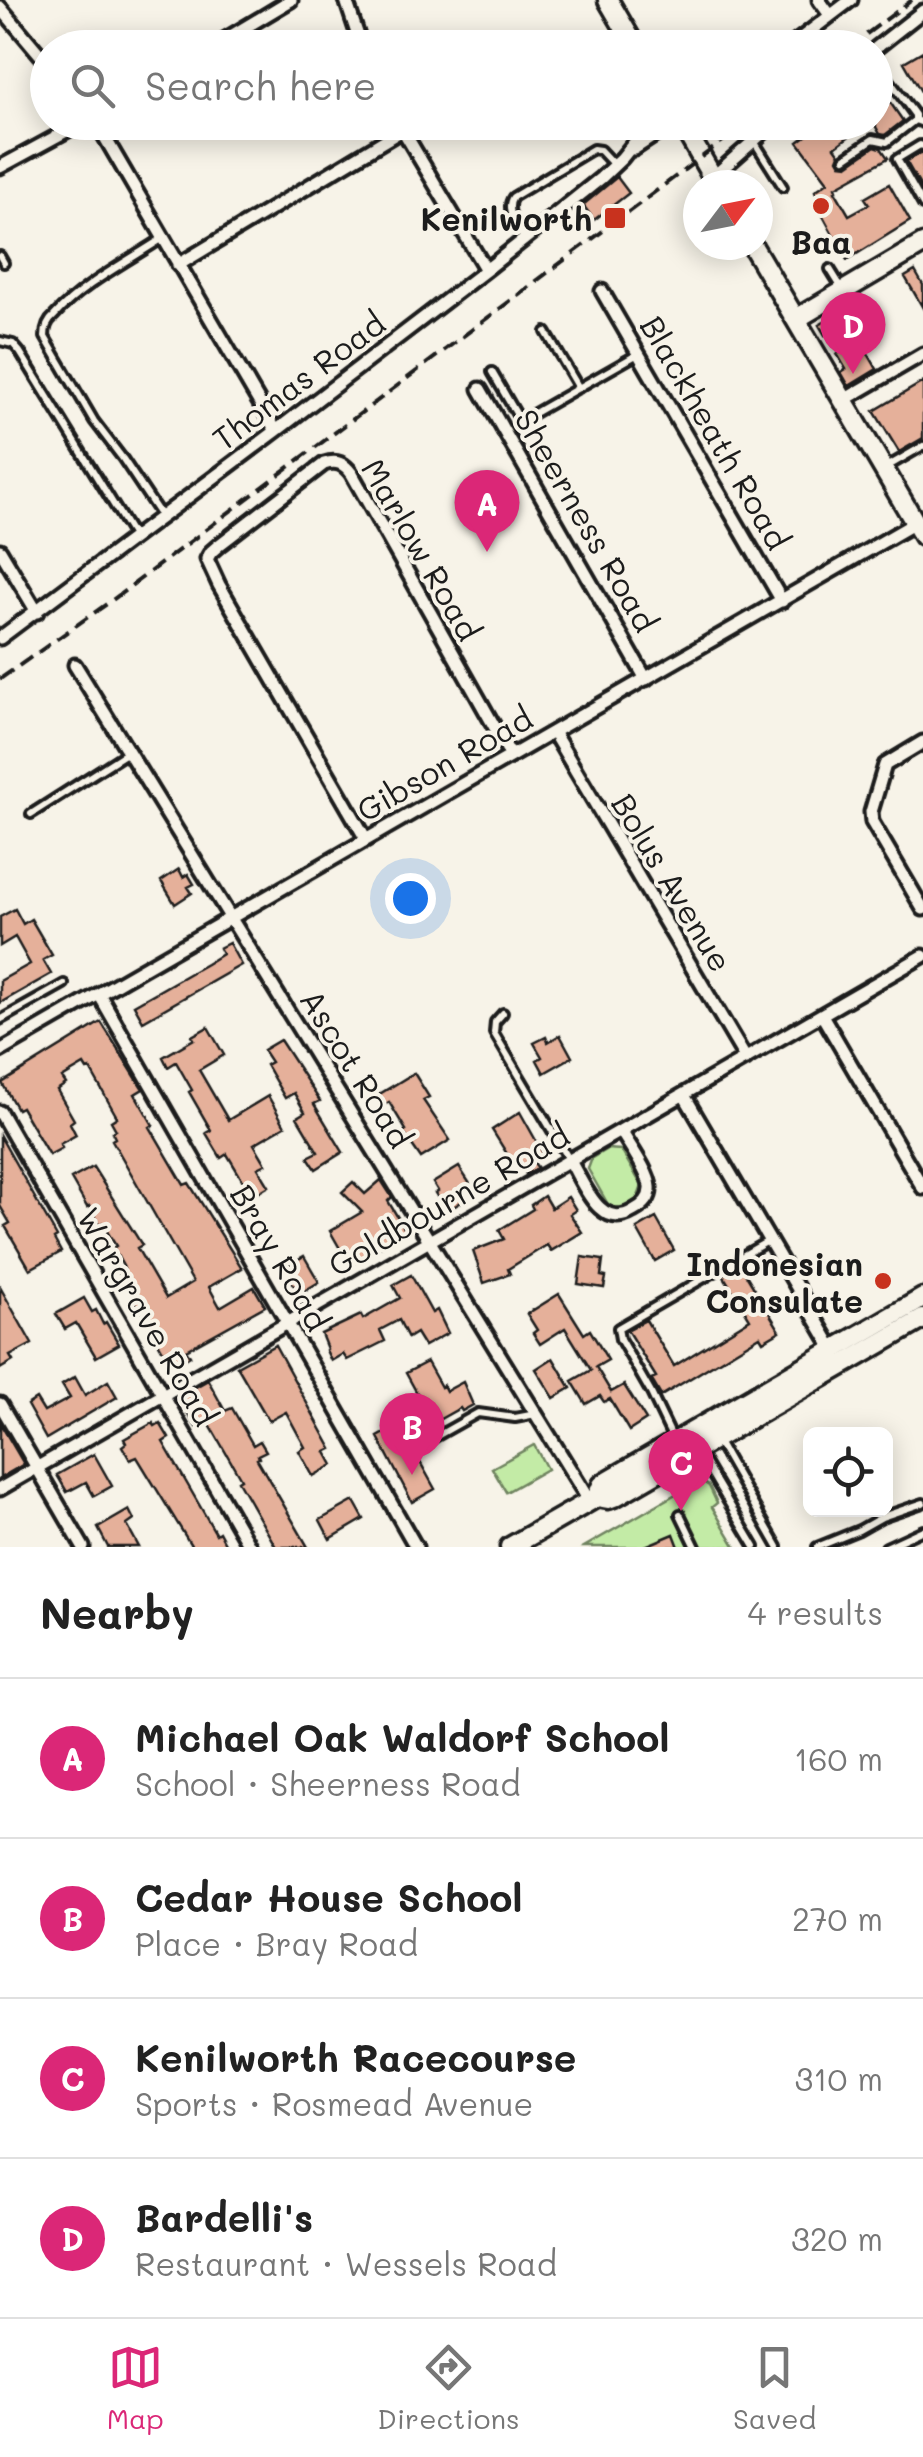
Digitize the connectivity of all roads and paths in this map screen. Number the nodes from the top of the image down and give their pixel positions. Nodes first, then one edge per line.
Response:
1 (291, 0) edge
2 (346, 0) edge
3 (608, 0) edge
4 (819, 0) edge
5 (851, 0) edge
6 (0, 7) edge
7 (923, 11) edge
8 (830, 16) junction
9 (240, 30) edge
10 (356, 30) edge
11 (626, 30) edge
12 (812, 30) edge
13 (893, 35) edge
14 (30, 43) edge
15 (893, 85) edge
16 (919, 122) edge
17 (893, 139) edge
18 (51, 140) edge
19 (106, 140) edge
20 (376, 140) edge
21 (409, 140) edge
22 (636, 140) edge
23 (650, 140) edge
24 (689, 140) edge
25 (753, 140) joint
26 (872, 140) edge
27 (923, 146) edge
28 (845, 158) dead end
29 (618, 161) junction
30 (0, 168) edge
31 (708, 170) edge
32 (725, 170) edge
33 (783, 186) dead end
34 (923, 205) edge
35 (163, 238) junction
36 (524, 240) junction
37 (923, 244) edge
38 (761, 260) edge
39 (178, 264) junction
40 (830, 269) dead end
41 (486, 270) junction
42 (602, 291) dead end
43 (843, 291) junction
44 (796, 319) junction
45 (546, 332) dead end
46 (0, 341) edge
47 (638, 353) junction
48 (923, 354) edge
49 (492, 372) dead end
50 (579, 388) junction
51 (480, 389) dead end
52 (844, 400) junction
53 (276, 432) junction
54 (923, 446) edge
55 (884, 468) junction
56 (162, 517) junction
57 (919, 530) edge
58 (134, 537) junction
59 (0, 550) edge
60 (782, 600) junction
61 (37, 612) junction
62 (0, 638) edge
63 (75, 665) dead end
64 (646, 679) junction
65 (553, 732) junction
66 (923, 742) edge
67 (129, 752) junction
68 (511, 756) junction
69 (30, 814) dead end
70 (366, 840) junction
71 (923, 909) edge
72 (231, 916) junction
73 (923, 956) edge
74 (64, 984) dead end
75 (99, 994) junction
76 (502, 1014) dead end
77 (822, 1015) junction
78 (0, 1020) edge
79 (0, 1051) edge
80 (746, 1059) junction
81 (684, 1095) junction
82 (0, 1112) edge
83 (621, 1131) junction
84 (570, 1160) junction
85 (923, 1188) edge
86 (430, 1240) junction
87 (769, 1240) junction
88 (923, 1298) edge
89 (923, 1318) edge
90 (287, 1323) junction
91 (838, 1357) junction
92 (162, 1396) junction
93 (0, 1404) edge
94 (537, 1413) junction
95 (712, 1431) junction
96 (430, 1440) dead end
97 (687, 1442) junction
98 (37, 1467) junction
99 (0, 1488) edge
100 (594, 1499) junction
101 (923, 1503) edge
102 (680, 1514) dead end
103 (923, 1530) edge
104 (83, 1547) edge
105 (250, 1547) edge
106 (416, 1547) edge
107 (510, 1547) edge
108 (696, 1547) edge
109 (755, 1547) edge
110 (778, 1547) edge
111 (817, 1547) edge
112 (886, 1547) edge

1 - 9 street
2 - 10 street
3 - 11 street
4 - 8 street
5 - 8 street
6 - 14 street
7 - 13 street
8 - 12 street
15 - 16 lane
16 - 17 lane
18 - 30 street
19 - 35 street
20 - 39 street
21 - 41 street
22 - 29 street, Thomas Road
23 - 29 street, Thomas Road
24 - 31 street
25 - 32 street
25 - 33 lane
26 - 28 lane
27 - 34 lane
29 - 36 street, Thomas Road
29 - 36 lane
35 - 39 street
35 - 56 lane
36 - 41 street, Thomas Road
37 - 43 street
38 - 44 street
39 - 53 street
40 - 43 lane
41 - 53 street, Thomas Road
42 - 47 street, Blackheath Road
43 - 44 street
44 - 52 street
45 - 50 lane
46 - 58 lane
47 - 50 lane
47 - 60 street, Blackheath Road
48 - 52 street
49 - 50 lane
51 - 64 street, Sheerness Road
52 - 55 street
53 - 56 street, Thomas Road
54 - 55 lane
55 - 57 street
56 - 58 street, Thomas Road
57 - 60 street, Gibson Road
58 - 61 street, Thomas Road
59 - 61 street
60 - 64 street, Gibson Road
61 - 62 street, Thomas Road
63 - 67 street, Ascot Road
64 - 65 street, Gibson Road
65 - 68 street, Gibson Road
65 - 80 street, Bolus Avenue
66 - 71 street
67 - 69 lane
67 - 72 street, Ascot Road
68 - 70 street, Gibson Road
68 - 70 street, Marlow Road
70 - 72 street, Gibson Road
72 - 75 street, Gibson Road
72 - 86 street, Ascot Road
73 - 77 street, Goldbourne Road
74 - 78 lane
75 - 79 street, Gibson Road
75 - 90 street, Bray Road
76 - 84 lane
77 - 80 street, Goldbourne Road
77 - 85 street
80 - 81 street, Goldbourne Road
81 - 83 street, Goldbourne Road
81 - 87 street
82 - 92 street, Wargrave Road
83 - 84 street, Goldbourne Road
83 - 84 street
84 - 86 street, Goldbourne Road
86 - 90 street, Goldbourne Road
86 - 94 street, Ascot Road
87 - 91 street
87 - 97 lane
88 - 91 street
89 - 91 street
90 - 92 street, Goldbourne Road
90 - 106 street, Bray Road
91 - 95 street
92 - 98 street, Goldbourne Road
92 - 105 street, Wargrave Road
93 - 98 street
94 - 96 lane
94 - 100 street, Ascot Road
95 - 97 street
95 - 110 lane
97 - 100 street
97 - 109 lane
98 - 99 street, Goldbourne Road
98 - 104 street
100 - 107 street
101 - 111 lane
102 - 108 lane
103 - 112 lane

